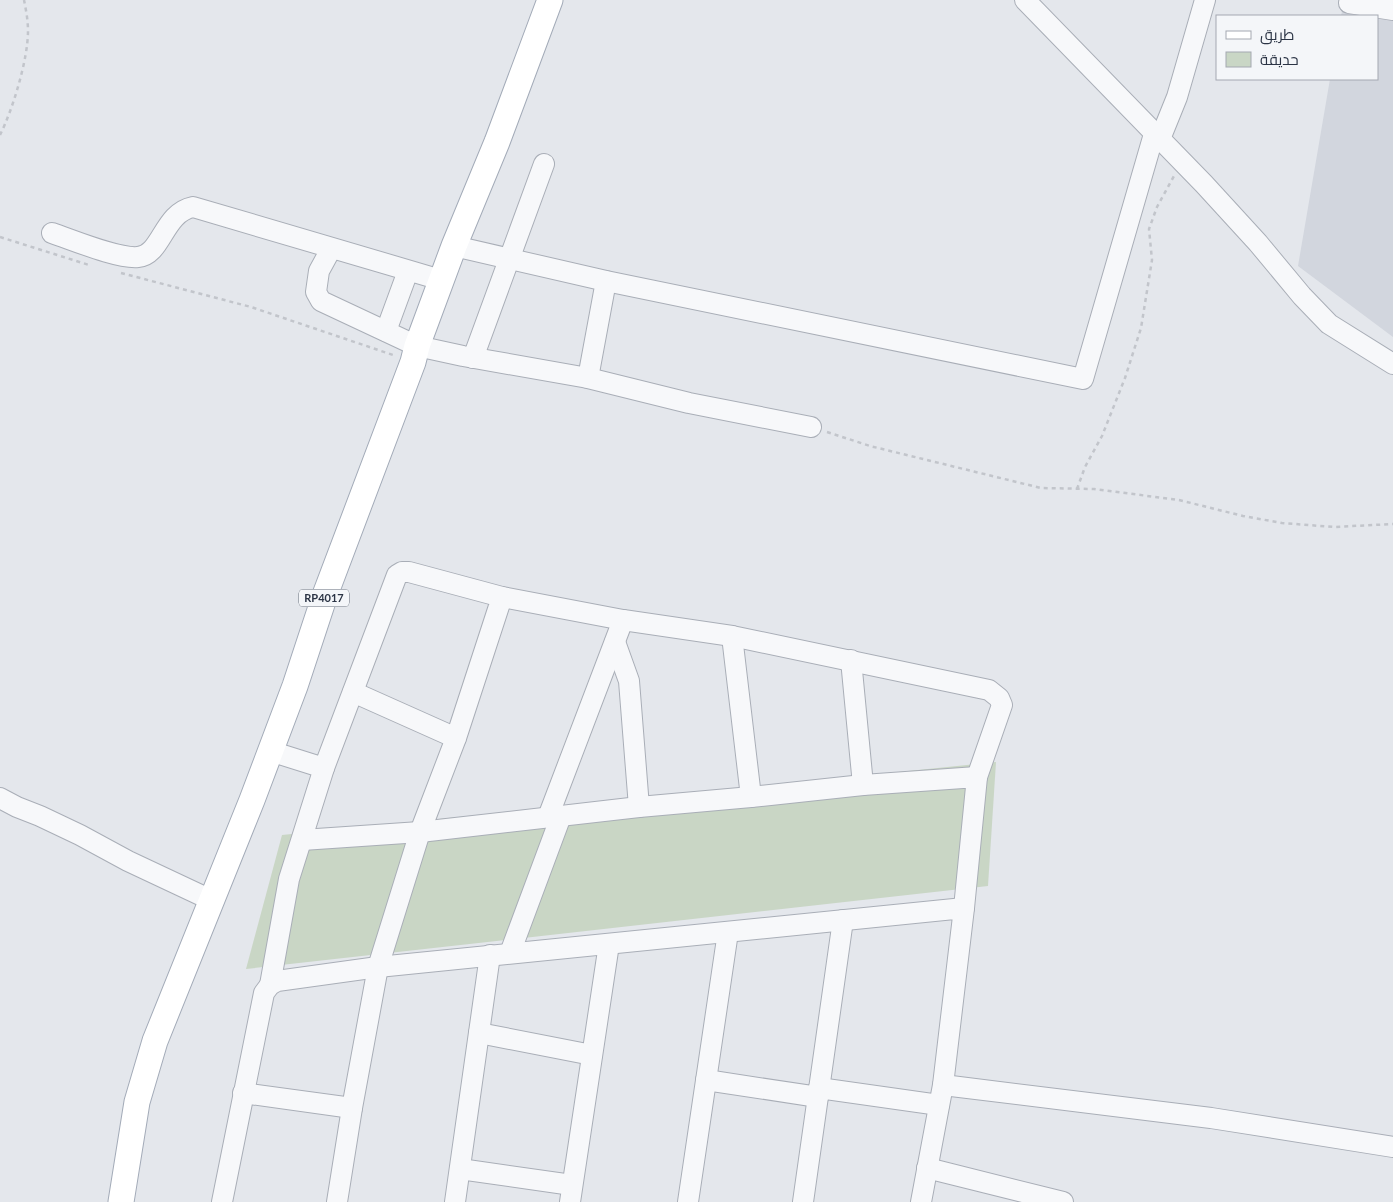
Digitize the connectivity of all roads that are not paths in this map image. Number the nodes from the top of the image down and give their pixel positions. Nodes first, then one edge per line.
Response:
1 (550, 0) edge
2 (1025, 0) edge
3 (1205, 0) edge
4 (1349, 3) dead end
5 (1393, 10) edge
6 (1157, 137) junction
7 (544, 164) dead end
8 (52, 233) dead end
9 (454, 246) junction
10 (331, 249) junction
11 (510, 258) junction
12 (408, 271) junction
13 (441, 280) junction
14 (606, 281) junction
15 (386, 331) junction
16 (415, 354) junction
17 (474, 358) junction
18 (1393, 364) edge
19 (588, 378) junction
20 (811, 427) road end
21 (502, 597) junction
22 (623, 620) junction
23 (732, 636) junction
24 (615, 642) junction
25 (851, 660) junction
26 (353, 692) junction
27 (456, 738) junction
28 (270, 751) junction
29 (324, 768) junction
30 (977, 777) junction
31 (863, 785) junction
32 (751, 797) junction
33 (0, 798) edge
34 (639, 807) junction
35 (554, 816) junction
36 (420, 832) junction
37 (302, 840) junction
38 (211, 900) junction
39 (964, 908) junction
40 (843, 920) junction
41 (728, 932) junction
42 (609, 944) junction
43 (510, 953) junction
44 (490, 955) junction
45 (378, 967) junction
46 (270, 985) junction
47 (479, 1033) junction
48 (592, 1055) junction
49 (706, 1080) junction
50 (819, 1092) junction
51 (243, 1093) junction
52 (941, 1095) junction
53 (352, 1108) junction
54 (1393, 1147) edge
55 (928, 1168) junction
56 (460, 1169) junction
57 (571, 1193) edge
58 (121, 1202) edge
59 (222, 1202) edge
60 (337, 1202) edge
61 (455, 1202) edge
62 (688, 1202) edge
63 (803, 1202) edge
64 (921, 1202) edge
65 (1063, 1202) edge

1 - 9 main road, RP4017
2 - 6 street
3 - 6 street
4 - 5 street
6 - 14 street
6 - 18 street
7 - 11 street
8 - 10 street
9 - 11 street
9 - 13 main road, RP4017
10 - 12 street
10 - 15 street
11 - 14 street
11 - 17 street
12 - 13 street
12 - 15 street
13 - 16 main road, RP4017
14 - 19 street
15 - 16 street
16 - 17 street
16 - 28 main road, RP4017
17 - 19 street
19 - 20 street
21 - 22 street
21 - 26 street
21 - 27 street
22 - 23 street
22 - 24 street
23 - 25 street
23 - 32 street
24 - 34 street
24 - 35 street
25 - 30 street
25 - 31 street
26 - 27 street
26 - 29 street
27 - 36 street
28 - 29 street
28 - 38 main road, RP4017
29 - 37 street
30 - 31 street
30 - 39 street
31 - 32 street
32 - 34 street
33 - 38 street
34 - 35 street
35 - 36 street
35 - 43 street
36 - 37 street
36 - 45 street
37 - 46 street
38 - 58 main road, RP4017
39 - 40 street
39 - 52 street
40 - 41 street
40 - 50 street
41 - 42 street
41 - 49 street
42 - 43 street
42 - 48 street
43 - 44 street
44 - 45 street
44 - 47 street
45 - 46 street
45 - 53 street
46 - 51 street
47 - 48 street
47 - 56 street
48 - 57 street
49 - 50 street
49 - 62 street
50 - 52 street
50 - 63 street
51 - 53 street
51 - 59 street
52 - 54 street
52 - 55 street
53 - 60 street
55 - 64 street
55 - 65 street
56 - 57 street
56 - 61 street

